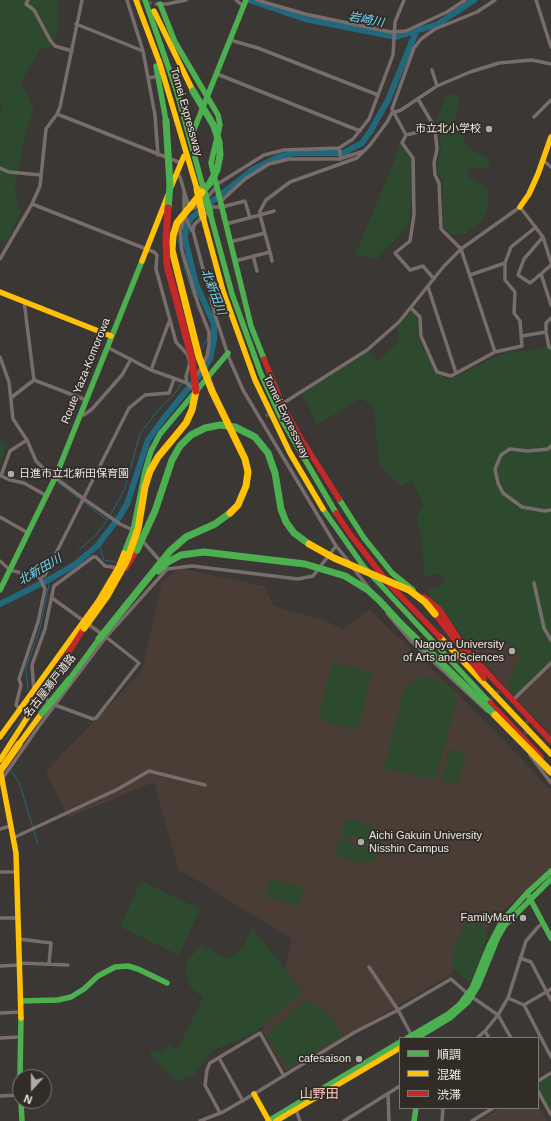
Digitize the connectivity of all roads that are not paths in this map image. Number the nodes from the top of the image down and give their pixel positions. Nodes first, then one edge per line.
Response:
1 (28, 0) edge
2 (82, 0) edge
3 (127, 0) edge
4 (136, 0) edge
5 (145, 0) edge
6 (149, 0) edge
7 (186, 0) edge
8 (236, 0) edge
9 (257, 0) edge
10 (404, 0) edge
11 (465, 0) edge
12 (495, 0) edge
13 (536, 0) edge
14 (181, 1) edge
15 (158, 3) edge
16 (244, 3) edge
17 (76, 24) junction
18 (147, 26) junction
19 (394, 33) junction
20 (230, 40) junction
21 (551, 47) edge
22 (72, 51) junction
23 (143, 51) junction
24 (551, 64) edge
25 (432, 70) dead end
26 (216, 74) junction
27 (154, 76) dead end
28 (148, 78) junction
29 (437, 86) junction
30 (378, 95) junction
31 (207, 97) junction
32 (418, 99) junction
33 (551, 100) edge
34 (394, 111) junction
35 (57, 114) junction
36 (534, 117) dead end
37 (435, 128) junction
38 (360, 131) junction
39 (193, 132) dead end
40 (406, 135) junction
41 (551, 137) edge
42 (339, 149) junction
43 (366, 150) junction
44 (158, 155) junction
45 (341, 158) junction
46 (182, 159) joint
47 (543, 160) junction
48 (342, 164) junction
49 (551, 167) edge
50 (0, 168) edge
51 (177, 172) junction
52 (42, 175) junction
53 (216, 186) junction
54 (200, 188) junction
55 (184, 194) junction
56 (32, 204) junction
57 (221, 205) junction
58 (520, 207) junction
59 (274, 211) dead end
60 (207, 215) junction
61 (260, 215) junction
62 (185, 217) junction
63 (250, 218) junction
64 (226, 224) junction
65 (536, 227) junction
66 (193, 231) junction
67 (265, 233) junction
68 (543, 237) junction
69 (230, 242) junction
70 (147, 248) junction
71 (461, 250) junction
72 (270, 252) junction
73 (253, 256) junction
74 (0, 259) edge
75 (235, 261) junction
76 (272, 261) dead end
77 (505, 263) junction
78 (551, 264) edge
79 (257, 270) dead end
80 (541, 274) junction
81 (470, 275) junction
82 (434, 278) junction
83 (428, 287) junction
84 (0, 292) edge
85 (550, 294) edge
86 (24, 301) junction
87 (551, 306) edge
88 (411, 308) junction
89 (551, 318) edge
90 (170, 322) junction
91 (546, 332) junction
92 (112, 336) junction
93 (522, 336) junction
94 (549, 336) edge
95 (107, 346) junction
96 (551, 348) edge
97 (495, 352) junction
98 (228, 353) junction
99 (0, 357) edge
100 (131, 359) junction
101 (151, 370) junction
102 (456, 373) junction
103 (174, 379) junction
104 (34, 380) junction
105 (187, 383) junction
106 (193, 388) junction
107 (12, 397) junction
108 (86, 400) junction
109 (285, 402) dead end
110 (81, 413) junction
111 (266, 416) tunnel mouth
112 (261, 420) junction
113 (27, 440) junction
114 (551, 446) edge
115 (1, 477) edge
116 (55, 478) junction
117 (47, 496) junction
118 (84, 499) junction
119 (551, 510) edge
120 (0, 517) edge
121 (133, 530) junction
122 (28, 533) junction
123 (336, 546) junction
124 (0, 561) edge
125 (118, 568) junction
126 (167, 569) junction
127 (10, 570) junction
128 (41, 579) junction
129 (534, 583) dead end
130 (0, 590) edge
131 (106, 596) junction
132 (52, 598) junction
133 (119, 616) junction
134 (84, 624) junction
135 (103, 638) junction
136 (551, 640) edge
137 (551, 663) edge
138 (34, 692) junction
139 (513, 700) junction
140 (55, 705) junction
141 (20, 710) junction
142 (0, 737) edge
143 (551, 741) edge
144 (551, 754) edge
145 (0, 760) edge
146 (551, 769) edge
147 (0, 770) edge
148 (551, 772) edge
149 (2, 779) junction
150 (551, 783) edge
151 (205, 784) dead end
152 (2, 789) edge
153 (10, 826) junction
154 (0, 828) edge
155 (13, 838) junction
156 (551, 871) edge
157 (0, 872) edge
158 (17, 872) junction
159 (551, 879) edge
160 (529, 895) junction
161 (0, 918) edge
162 (18, 918) junction
163 (543, 923) junction
164 (551, 938) edge
165 (19, 939) junction
166 (520, 958) junction
167 (19, 964) junction
168 (49, 964) junction
169 (68, 965) dead end
170 (0, 966) edge
171 (369, 967) dead end
172 (167, 983) dead end
173 (551, 989) edge
174 (546, 991) junction
175 (470, 996) junction
176 (508, 998) junction
177 (551, 1000) edge
178 (20, 1001) junction
179 (524, 1005) junction
180 (398, 1010) junction
181 (21, 1012) junction
182 (0, 1013) edge
183 (498, 1015) junction
184 (485, 1031) junction
185 (20, 1037) junction
186 (413, 1037) edge
187 (478, 1037) edge
188 (488, 1037) edge
189 (510, 1037) edge
190 (0, 1038) edge
191 (399, 1043) edge
192 (399, 1049) edge
193 (551, 1057) edge
194 (219, 1058) junction
195 (20, 1069) edge
196 (551, 1073) edge
197 (284, 1076) junction
198 (539, 1080) edge
199 (399, 1087) edge
200 (539, 1092) edge
201 (254, 1094) junction
202 (388, 1094) junction
203 (12, 1095) edge
204 (0, 1096) edge
205 (243, 1101) junction
206 (21, 1109) edge
207 (416, 1109) edge
208 (444, 1109) edge
209 (483, 1109) edge
210 (492, 1109) edge
211 (296, 1110) junction
212 (550, 1112) edge
213 (220, 1113) junction
214 (485, 1113) junction
215 (22, 1121) edge
216 (200, 1121) edge
217 (270, 1121) edge
218 (300, 1121) edge
219 (345, 1121) edge
220 (389, 1121) edge
221 (414, 1121) edge
222 (442, 1121) edge
223 (472, 1121) edge

1 - 22 street
2 - 17 street
3 - 23 street
4 - 18 main road, Tomei Expressway
5 - 54 main road, Tomei Expressway
6 - 133 main road, bridge
7 - 14 street
8 - 16 street
9 - 19 street
10 - 19 street
11 - 19 street
12 - 34 street
13 - 21 street
14 - 15 street
15 - 31 main road
16 - 20 main road
17 - 22 street
17 - 23 street
18 - 54 main road, Tomei Expressway
18 - 131 main road, bridge
19 - 30 street
20 - 26 main road
20 - 30 street
22 - 35 street
23 - 28 street
24 - 29 street
25 - 29 street
26 - 31 main road
26 - 38 street
27 - 28 street
28 - 44 street
29 - 32 street
30 - 38 street
31 - 39 main road
31 - 53 main road
32 - 34 street
32 - 37 street
33 - 36 street
34 - 40 street
34 - 43 street
35 - 44 street
35 - 52 street
37 - 40 street
37 - 71 street
38 - 42 street
40 - 82 street
41 - 47 main road
42 - 45 street
42 - 53 street
43 - 45 street
43 - 48 street
44 - 46 street
45 - 48 street
45 - 57 street
46 - 51 main road, Route Yaza-Komorowa
47 - 49 street
47 - 58 main road
48 - 61 street
50 - 52 street
51 - 55 street
51 - 70 main road, Route Yaza-Komorowa
52 - 56 street
53 - 55 street
53 - 57 main road
54 - 60 main road, Tomei Expressway, bridge
55 - 62 street
56 - 70 street
56 - 74 street
57 - 63 street
57 - 64 main road
57 - 66 street
58 - 65 street
58 - 71 street
59 - 61 street
60 - 144 main road, Tomei Expressway
60 - 146 main road, Tomei Expressway
61 - 63 street
61 - 67 street
62 - 66 street
62 - 106 street
63 - 64 street
64 - 69 main road
65 - 68 street
65 - 77 street
66 - 98 street
67 - 69 street
67 - 72 street
68 - 78 street
68 - 80 street
69 - 75 main road
70 - 90 street
70 - 92 main road, Route Yaza-Komorowa
71 - 81 street
71 - 82 street
72 - 73 street
72 - 76 street
73 - 75 street
73 - 79 street
75 - 139 main road
77 - 81 street
77 - 93 street
78 - 80 street
80 - 85 street
81 - 97 street
82 - 83 street
83 - 88 street
83 - 102 street
84 - 86 main road
85 - 87 street
86 - 92 main road
86 - 104 street
88 - 102 street
88 - 109 street
89 - 91 street
90 - 101 street
90 - 105 street
91 - 93 street
91 - 94 street
92 - 95 main road, Route Yaza-Komorowa
93 - 97 street
94 - 96 street
95 - 100 street
95 - 108 main road, Route Yaza-Komorowa
97 - 102 street
98 - 106 main road
98 - 112 street
99 - 107 street
100 - 101 street
100 - 110 street
101 - 103 street
103 - 105 street
103 - 118 street
104 - 107 street
104 - 108 street
105 - 106 street
106 - 121 main road
107 - 113 street
108 - 110 main road, Route Yaza-Komorowa
110 - 116 main road, Route Yaza-Komorowa
111 - 112 street
112 - 123 street
113 - 115 street
113 - 116 street
114 - 119 street
115 - 117 street
116 - 117 main road, Route Yaza-Komorowa
116 - 118 street
117 - 122 main road, Route Yaza-Komorowa
118 - 121 street
118 - 128 street
120 - 122 street
121 - 125 main road
121 - 126 street
122 - 127 main road, Route Yaza-Komorowa
123 - 126 street
123 - 150 street
124 - 127 street
125 - 132 street
125 - 134 main road
126 - 135 street
127 - 128 street
127 - 130 main road, Route Yaza-Komorowa
128 - 141 street
129 - 136 street
131 - 134 main road, 名古屋瀬戸道路, bridge
131 - 144 main road, bridge
132 - 134 street
132 - 138 street
133 - 135 main road, 名古屋瀬戸道路, bridge
133 - 148 main road, bridge
134 - 135 street
134 - 138 main road
134 - 145 main road, 名古屋瀬戸道路, bridge
135 - 140 street
135 - 140 street
135 - 147 main road, 名古屋瀬戸道路, bridge
137 - 139 street
138 - 140 street
138 - 141 main road
139 - 143 main road
140 - 149 street
141 - 142 main road
147 - 149 main road
149 - 152 main road
151 - 155 street
152 - 153 main road
153 - 154 street
153 - 155 main road
155 - 158 main road
156 - 160 main road
157 - 158 street
158 - 162 main road
159 - 160 main road
160 - 163 main road
160 - 175 main road
161 - 162 street
162 - 165 main road
163 - 164 main road
163 - 166 street
165 - 167 main road
165 - 168 street
166 - 174 street
166 - 176 street
167 - 168 street
167 - 170 street
167 - 178 main road
168 - 169 street
171 - 180 street
172 - 178 main road
173 - 174 street
174 - 177 street
174 - 179 street
175 - 180 street
175 - 183 street
175 - 186 main road
176 - 179 street
176 - 183 street
178 - 181 main road
179 - 193 street
180 - 186 street
180 - 197 street
181 - 182 street
181 - 185 main road
183 - 184 street
183 - 189 street
184 - 187 street
184 - 188 street
185 - 190 street
185 - 195 main road
191 - 217 main road
192 - 211 main road
194 - 197 street
194 - 205 street
194 - 213 street
196 - 198 street
197 - 201 street
199 - 202 street
200 - 212 street
201 - 205 street
201 - 217 main road
202 - 219 street
202 - 220 street
203 - 204 street
205 - 213 street
206 - 215 main road
207 - 221 main road
208 - 222 street
209 - 214 street
210 - 214 street
211 - 217 main road
211 - 218 street
213 - 216 street
214 - 223 street

